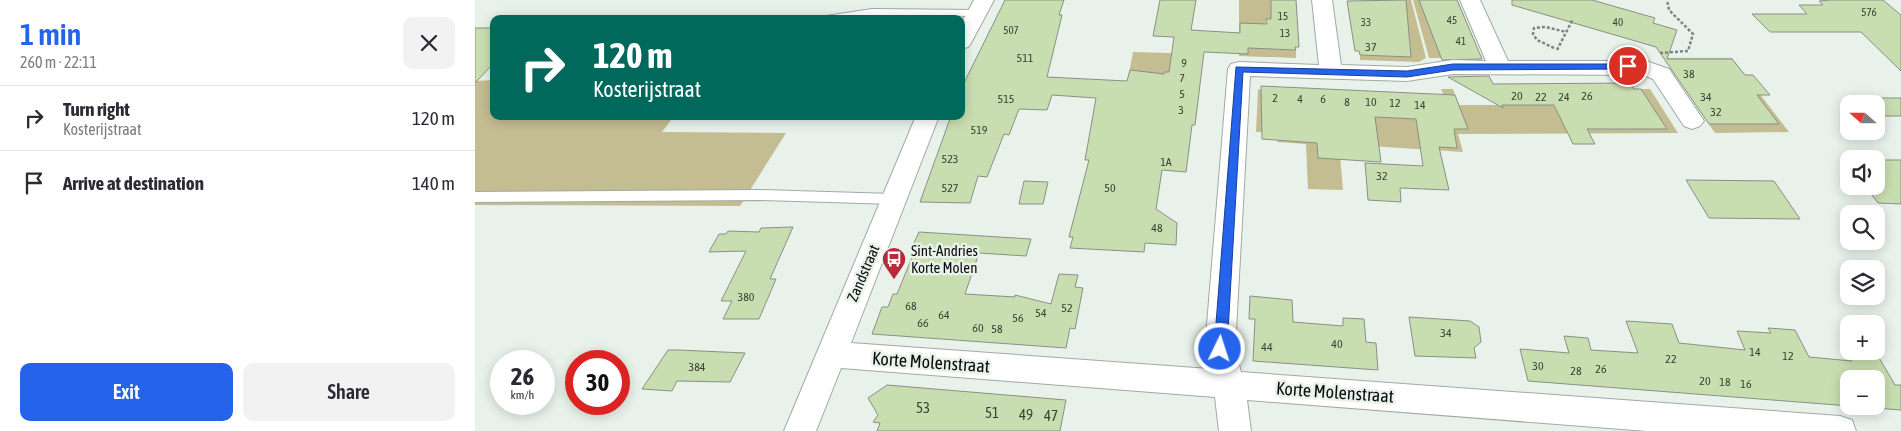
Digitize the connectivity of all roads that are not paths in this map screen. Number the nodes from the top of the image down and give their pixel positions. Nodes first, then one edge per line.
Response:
1 (1322, 0) edge
2 (1470, 0) edge
3 (980, 6) edge
4 (852, 15) edge
5 (965, 35) edge
6 (1500, 67) junction
7 (1331, 72) junction
8 (926, 120) edge
9 (1692, 121) dead end
10 (475, 197) edge
11 (894, 199) junction
12 (829, 354) junction
13 (1229, 384) junction
14 (799, 431) edge
15 (1235, 431) edge
16 (1840, 431) edge

1 - 7 street
2 - 6 street
3 - 4 lane
3 - 5 street
6 - 7 street
6 - 9 street
7 - 13 street
8 - 11 street, Zandstraat
10 - 11 lane
11 - 12 street, Zandstraat
12 - 13 street, Korte Molenstraat
12 - 14 street, Zandstraat
13 - 15 street
13 - 16 street, Korte Molenstraat

